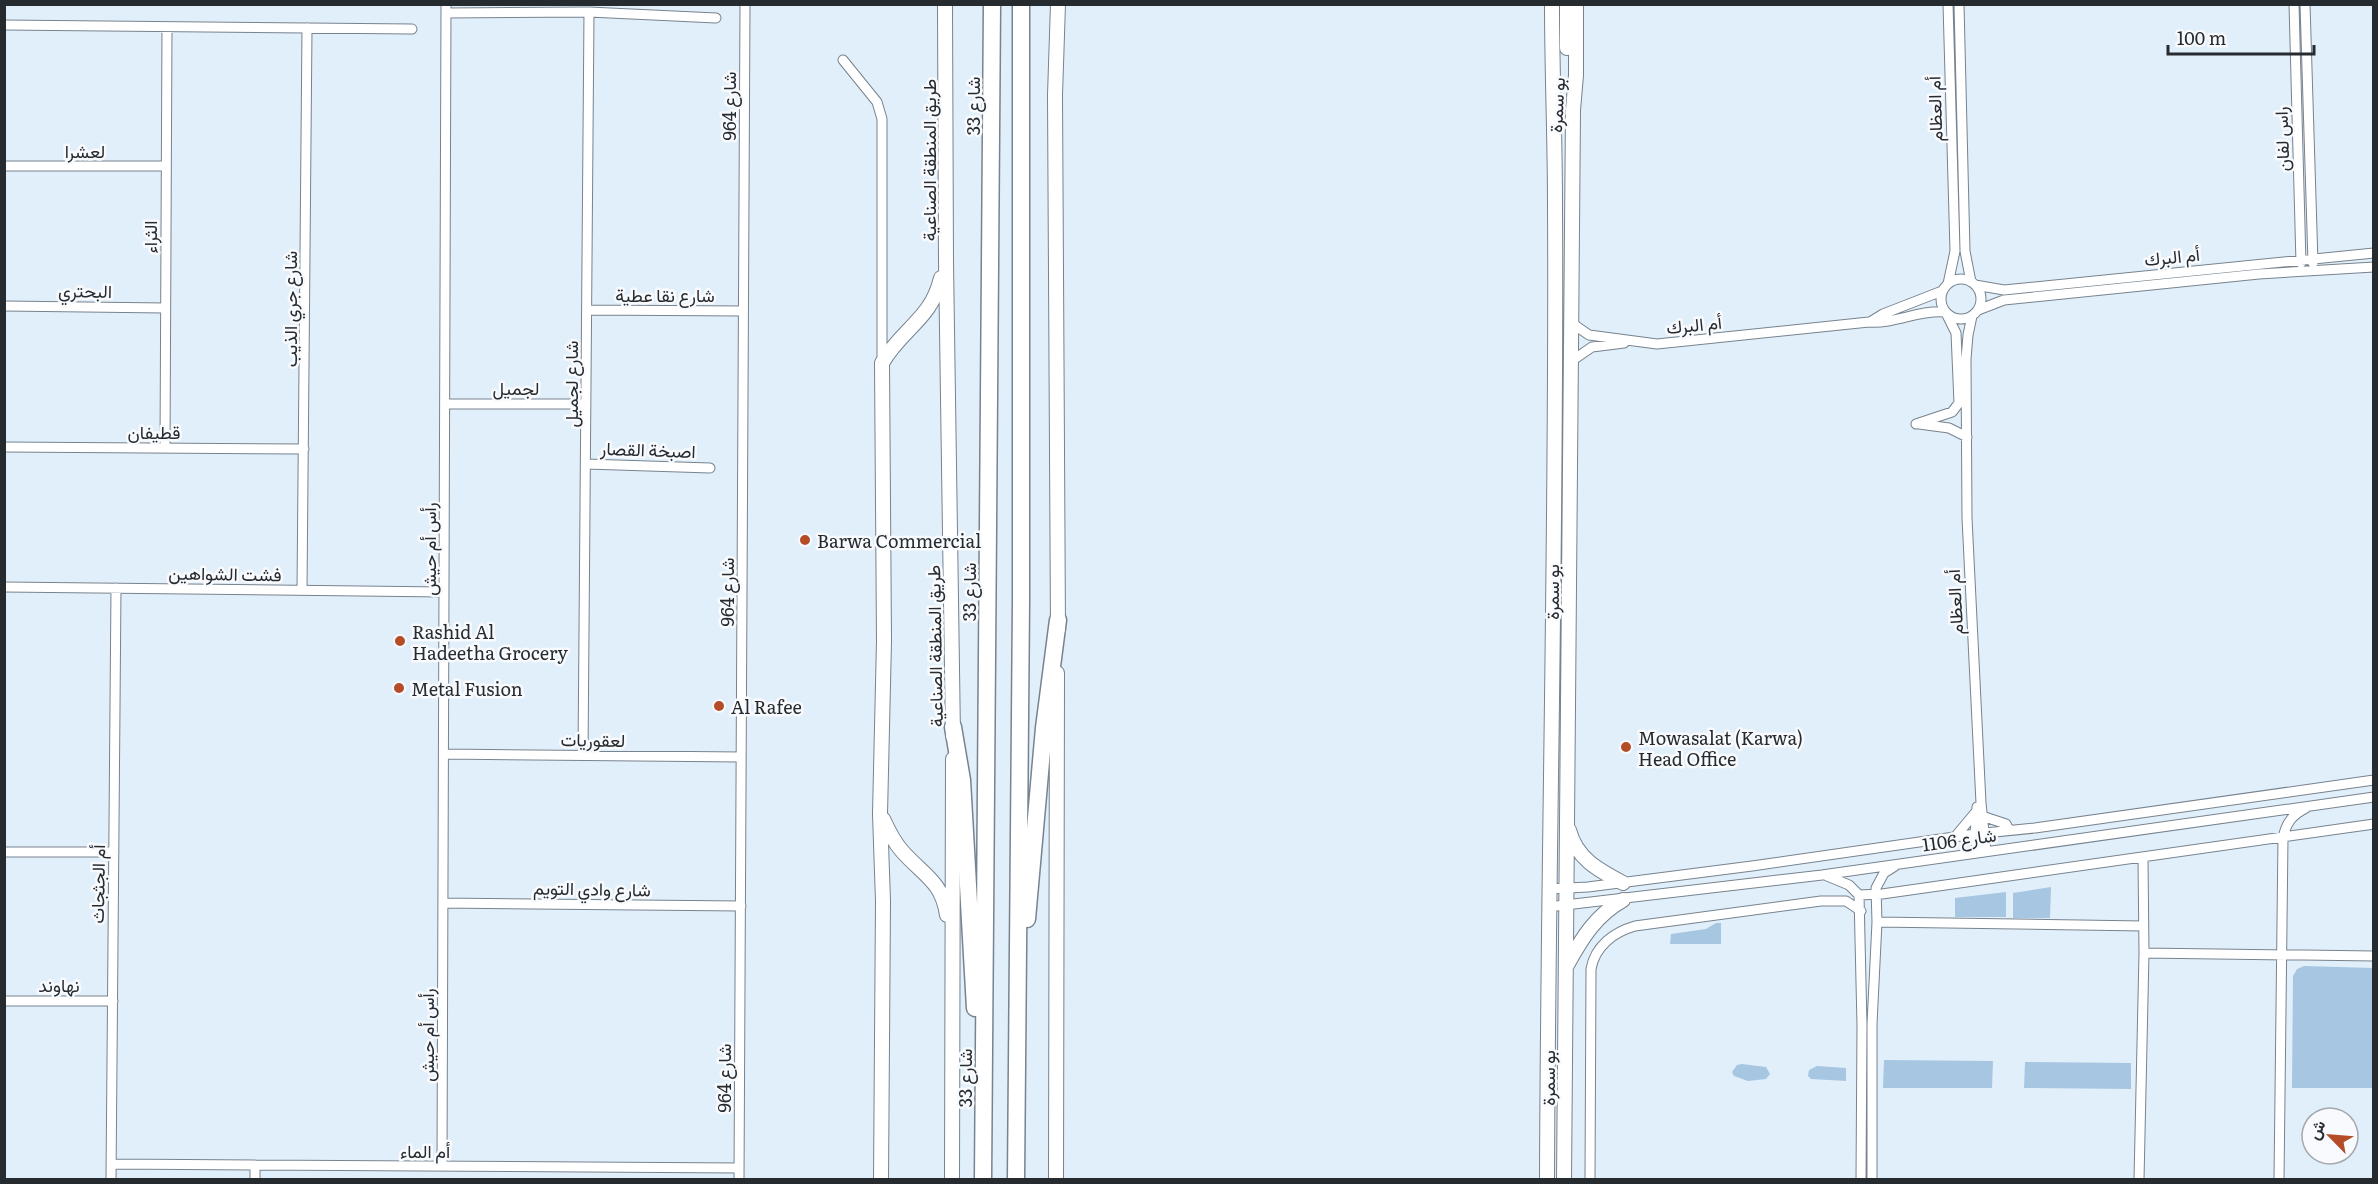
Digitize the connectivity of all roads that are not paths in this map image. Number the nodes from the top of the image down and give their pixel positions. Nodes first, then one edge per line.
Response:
1 (745, 4) edge
2 (945, 4) edge
3 (992, 4) edge
4 (1021, 4) edge
5 (1058, 4) edge
6 (1552, 4) edge
7 (1948, 4) edge
8 (1959, 4) edge
9 (2294, 4) edge
10 (2305, 4) edge
11 (1574, 6) edge
12 (446, 8) edge
13 (589, 12) junction
14 (716, 18) dead end
15 (4, 26) edge
16 (167, 27) junction
17 (307, 28) junction
18 (412, 29) dead end
19 (843, 60) dead end
20 (1962, 107) junction
21 (1950, 108) junction
22 (4, 166) edge
23 (166, 166) junction
24 (2373, 253) edge
25 (2301, 259) junction
26 (2313, 259) junction
27 (946, 262) junction
28 (2258, 264) junction
29 (2373, 267) edge
30 (2312, 271) junction
31 (2300, 272) junction
32 (2259, 274) junction
33 (1973, 283) junction
34 (1945, 288) junction
35 (4, 306) edge
36 (165, 308) junction
37 (587, 310) junction
38 (743, 311) junction
39 (1946, 313) junction
40 (1975, 313) junction
41 (1570, 319) junction
42 (1869, 322) junction
43 (1630, 342) junction
44 (1570, 362) junction
45 (882, 363) junction
46 (445, 404) junction
47 (586, 404) junction
48 (1967, 437) junction
49 (4, 447) edge
50 (165, 448) junction
51 (304, 449) junction
52 (586, 464) junction
53 (710, 468) dead end
54 (4, 587) edge
55 (116, 588) junction
56 (302, 590) junction
57 (444, 592) junction
58 (1058, 620) junction
59 (953, 727) junction
60 (444, 754) junction
61 (583, 755) junction
62 (741, 757) junction
63 (2373, 780) edge
64 (2373, 797) edge
65 (2309, 806) junction
66 (1979, 813) junction
67 (880, 814) junction
68 (1567, 823) junction
69 (2373, 824) edge
70 (2008, 830) junction
71 (1980, 833) junction
72 (1955, 837) junction
73 (2283, 838) junction
74 (4, 852) edge
75 (114, 852) junction
76 (1982, 852) junction
77 (2143, 858) junction
78 (1896, 864) junction
79 (1822, 875) junction
80 (1623, 883) junction
81 (1548, 889) junction
82 (1566, 889) junction
83 (1859, 895) junction
84 (1876, 895) junction
85 (1623, 900) junction
86 (443, 903) junction
87 (1565, 905) junction
88 (741, 906) junction
89 (1548, 907) junction
90 (1861, 911) junction
91 (1877, 922) junction
92 (2143, 926) junction
93 (2144, 953) junction
94 (2282, 955) junction
95 (2373, 956) edge
96 (954, 957) junction
97 (1566, 967) junction
98 (1018, 994) junction
99 (4, 1001) edge
100 (112, 1001) junction
101 (984, 1050) junction
102 (111, 1164) junction
103 (255, 1165) junction
104 (442, 1166) junction
105 (739, 1168) junction
106 (111, 1179) edge
107 (255, 1179) edge
108 (739, 1179) edge
109 (881, 1179) edge
110 (952, 1179) edge
111 (983, 1179) edge
112 (1016, 1179) edge
113 (1056, 1179) edge
114 (1548, 1179) edge
115 (1564, 1179) edge
116 (1590, 1179) edge
117 (1861, 1179) edge
118 (1872, 1179) edge
119 (2139, 1179) edge
120 (2279, 1179) edge

1 - 38 street, شارع 964
2 - 27 street, طريق المنطقة الصناعية
3 - 101 highway, شارع 33
4 - 98 highway
5 - 58 street
6 - 81 street, بو سمرة
7 - 21 street, أم العظام
8 - 20 street, أم العظام
9 - 25 street, راس لفان
10 - 26 street, راس لفان
11 - 41 street, بو سمرة
12 - 13 street
12 - 46 street, رأس أم حيش
13 - 14 street
13 - 37 street, شارع لجميل
15 - 16 street
16 - 17 street
16 - 23 street, الثراء
17 - 18 street
17 - 51 street, شارع جري الذيب
19 - 45 street
20 - 21 street
20 - 33 street, أم العظام
21 - 34 street, أم العظام
22 - 23 street, لعشرا
23 - 36 street, الثراء
24 - 26 street, أم البرك
25 - 26 street, أم البرك
25 - 28 street, أم البرك
25 - 31 street, راس لفان
26 - 30 street, راس لفان
27 - 45 street
27 - 59 street, طريق المنطقة الصناعية
28 - 32 street
28 - 33 street, أم البرك
29 - 30 street, أم البرك
30 - 31 street, أم البرك
31 - 32 street, أم البرك
32 - 40 street, أم البرك
33 - 34 street
33 - 40 street
34 - 39 street
34 - 42 street, أم البرك
35 - 36 street, البحتري
36 - 50 street, الثراء
37 - 38 street, شارع نقا عطية
37 - 47 street, شارع لجميل
38 - 62 street, شارع 964
39 - 40 street
39 - 42 street, أم البرك
39 - 48 street
40 - 48 street, أم العظام
41 - 43 street, أم البرك
41 - 44 street, بو سمرة
42 - 43 street, أم البرك
43 - 44 street, أم البرك
44 - 68 street, بو سمرة
45 - 67 street
46 - 47 street, لجميل
46 - 57 street, رأس أم حيش
47 - 52 street, شارع لجميل
48 - 66 street, أم العظام
49 - 50 street, قطيفان
50 - 51 street, قطيفان
51 - 56 street, شارع جري الذيب
52 - 53 street, اصبخة القصار
52 - 61 street, شارع لجميل
54 - 55 street, فشت الشواهين
55 - 56 street, فشت الشواهين
55 - 75 street, أم الجثجاث
56 - 57 street, فشت الشواهين
57 - 60 street, رأس أم حيش
58 - 98 highway
58 - 113 street
59 - 96 street, طريق المنطقة الصناعية
59 - 101 highway
60 - 61 street, لعقوريات
60 - 86 street, رأس أم حيش
61 - 62 street, لعقوريات
62 - 88 street, شارع 964
63 - 70 street, شارع 1106
64 - 65 street, شارع 1106
65 - 73 street
65 - 76 street, شارع 1106
66 - 70 street
66 - 71 street, أم العظام
66 - 72 street
67 - 96 street
67 - 109 street
68 - 80 street
68 - 82 street, بو سمرة
69 - 73 street
70 - 71 street, شارع 1106
71 - 72 street, شارع 1106
71 - 76 street, أم العظام
72 - 80 street, شارع 1106
73 - 77 street
73 - 94 street
74 - 75 street
75 - 100 street, أم الجثجاث
76 - 78 street, شارع 1106
77 - 84 street
77 - 92 street
78 - 79 street, شارع 1106
78 - 84 street
79 - 83 street
79 - 85 street, شارع 1106
80 - 82 street, شارع 1106
81 - 82 street, شارع 1106
81 - 89 street, بو سمرة
82 - 87 street, بو سمرة
83 - 84 street
83 - 90 street
84 - 91 street
85 - 87 street, شارع 1106
85 - 97 street
86 - 88 street, شارع وادي التويم
86 - 104 street, رأس أم حيش
87 - 89 street, شارع 1106
87 - 97 street, بو سمرة
88 - 105 street, شارع 964
89 - 114 street, بو سمرة
90 - 116 street
90 - 117 street
91 - 92 street
91 - 118 street
92 - 93 street
93 - 94 street
93 - 119 street
94 - 95 street
94 - 120 street
96 - 110 street, طريق المنطقة الصناعية
97 - 115 street, بو سمرة
98 - 112 highway
99 - 100 street, نهاوند
100 - 102 street, أم الجثجاث
101 - 111 highway, شارع 33
102 - 103 street, أم الماء
102 - 106 street, أم الجثجاث
103 - 104 street, أم الماء
103 - 107 street
104 - 105 street, أم الماء
105 - 108 street, شارع 964

